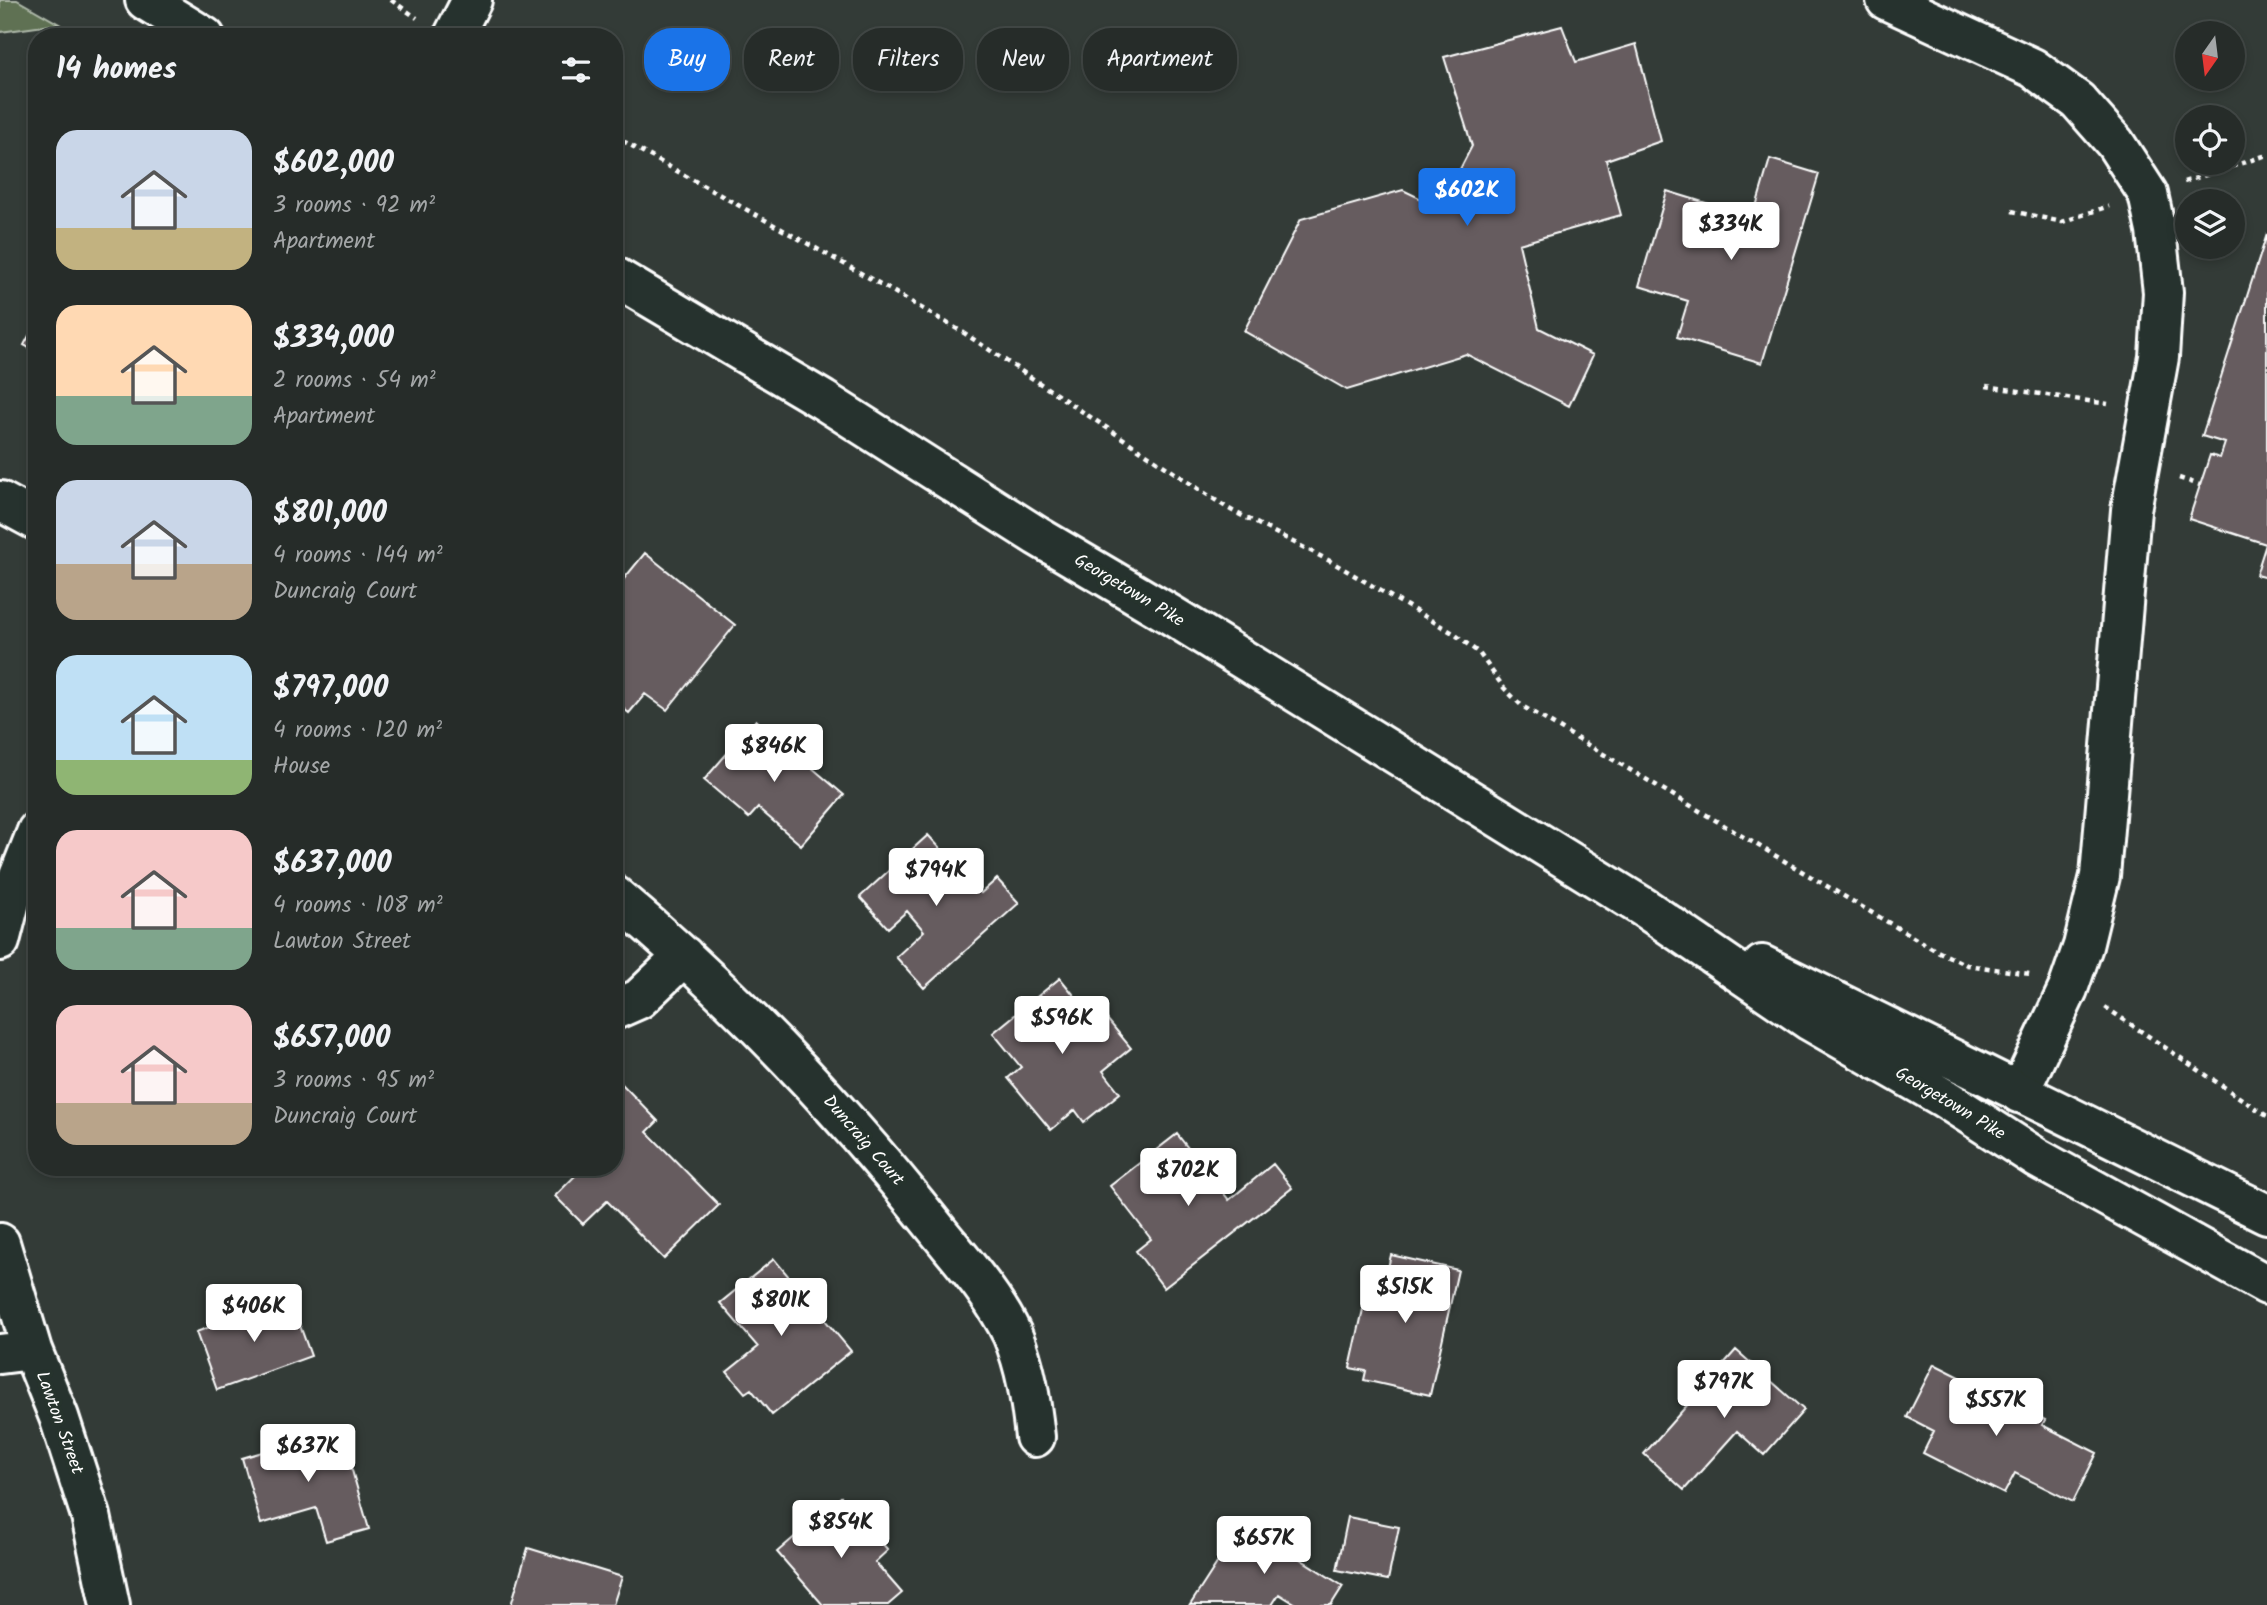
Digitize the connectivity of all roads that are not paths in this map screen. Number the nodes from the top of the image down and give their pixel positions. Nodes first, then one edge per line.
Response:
1 (145, 0) edge
2 (472, 0) edge
3 (1886, 0) edge
4 (190, 28) edge
5 (458, 28) edge
6 (623, 281) edge
7 (0, 501) edge
8 (28, 517) edge
9 (28, 854) edge
10 (623, 903) edge
11 (1643, 907) junction
12 (0, 941) edge
13 (684, 956) junction
14 (623, 1006) edge
15 (2019, 1093) junction
16 (2267, 1214) edge
17 (0, 1242) edge
18 (2267, 1285) edge
19 (16, 1352) edge
20 (1035, 1437) dead end
21 (110, 1605) edge

1 - 4 main road
2 - 5 main road
3 - 15 main road
6 - 11 main road, Georgetown Pike
7 - 8 main road
9 - 12 main road
10 - 13 main road, Duncraig Court
11 - 15 main road, Georgetown Pike
11 - 18 main road, Georgetown Pike
13 - 14 main road
13 - 20 main road, Duncraig Court
15 - 16 main road, Georgetown Pike
17 - 19 main road, Lawton Street
19 - 21 main road, Lawton Street

